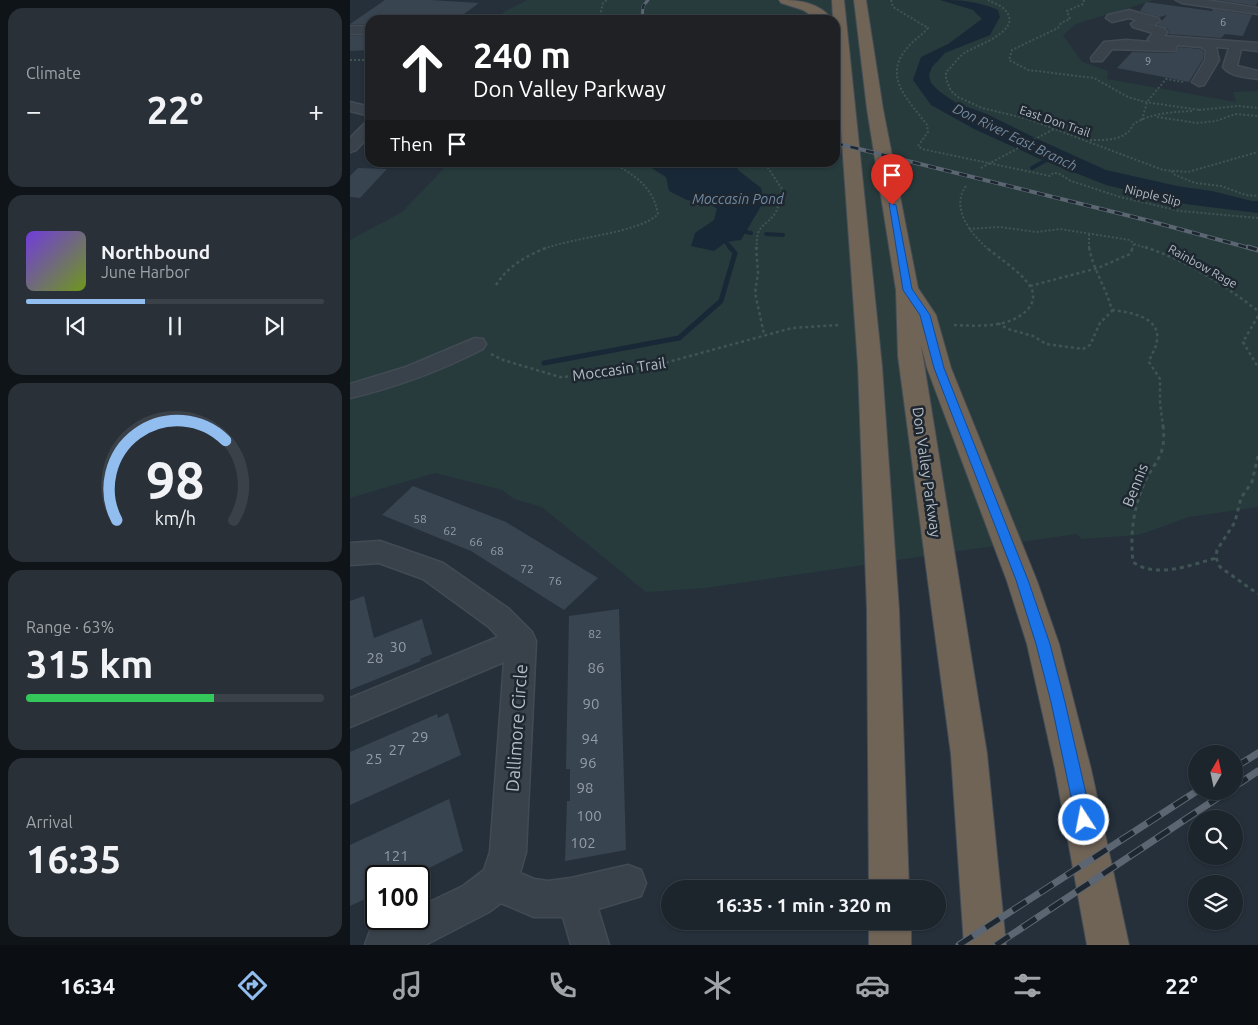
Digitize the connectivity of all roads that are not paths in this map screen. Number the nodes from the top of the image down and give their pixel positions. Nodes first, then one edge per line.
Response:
1 (785, 0) edge
2 (838, 0) edge
3 (860, 0) edge
4 (1182, 0) edge
5 (1258, 11) edge
6 (822, 15) edge
7 (838, 15) edge
8 (1112, 18) dead end
9 (1137, 24) dead end
10 (350, 30) edge
11 (365, 30) edge
12 (1154, 39) junction
13 (1140, 40) dead end
14 (1201, 42) junction
15 (1236, 44) junction
16 (1258, 47) edge
17 (1097, 58) dead end
18 (840, 63) edge
19 (1258, 75) edge
20 (1199, 82) road end
21 (350, 106) edge
22 (365, 110) edge
23 (365, 131) edge
24 (350, 147) edge
25 (907, 290) junction
26 (475, 344) road end
27 (350, 391) edge
28 (350, 554) edge
29 (521, 641) junction
30 (350, 713) edge
31 (889, 880) edge
32 (499, 882) junction
33 (628, 883) dead end
34 (575, 895) junction
35 (890, 930) edge
36 (384, 945) edge
37 (590, 945) edge
38 (890, 945) edge
39 (985, 945) edge
40 (1108, 945) edge

1 - 6 highway
2 - 7 highway
3 - 25 highway, Don Valley Parkway
4 - 5 street
8 - 14 street
9 - 12 street
10 - 11 street
12 - 13 street
12 - 14 street
14 - 15 street
14 - 17 street
14 - 20 street
15 - 16 street
15 - 19 street
18 - 31 highway
21 - 22 street
23 - 24 street
25 - 39 highway, Don Valley Parkway
25 - 40 highway
26 - 27 street
28 - 29 street
29 - 30 street
29 - 32 street, Dallimore Circle
32 - 34 street
32 - 36 street
33 - 34 street
34 - 37 street
35 - 38 highway

